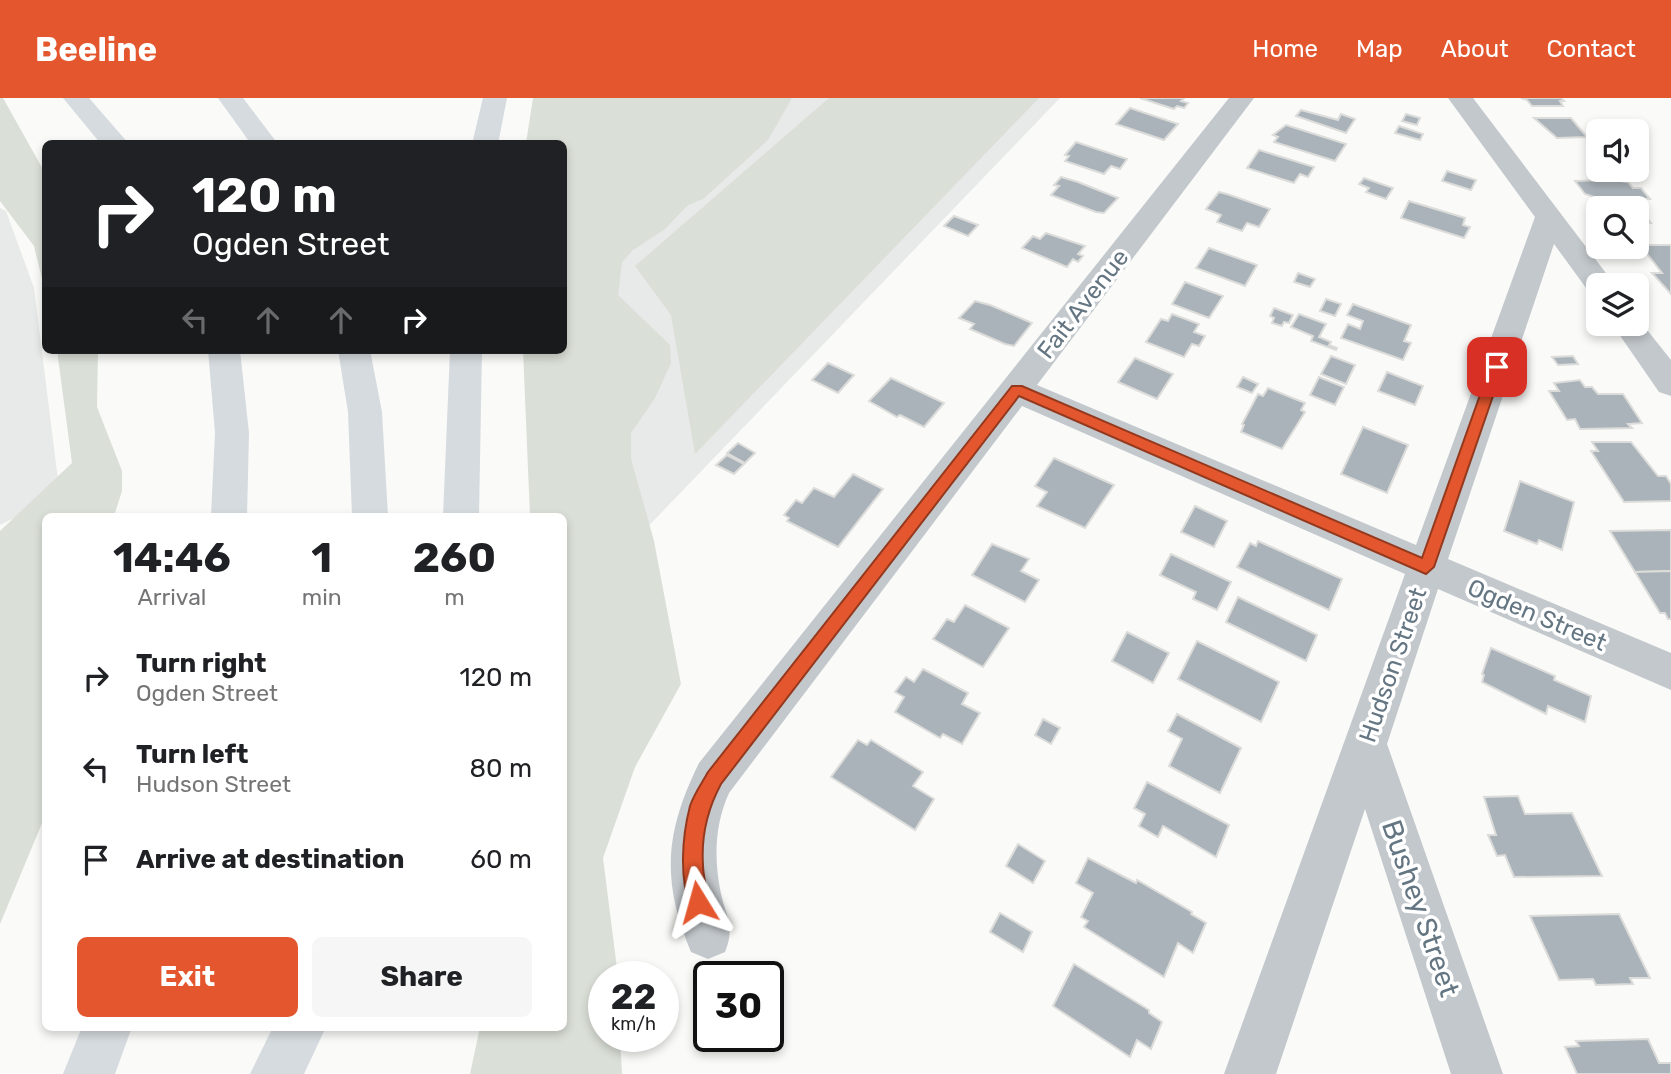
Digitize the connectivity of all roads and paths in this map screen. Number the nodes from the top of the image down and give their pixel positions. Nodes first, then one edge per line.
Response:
1 (75, 98) edge
2 (230, 98) edge
3 (495, 98) edge
4 (1242, 98) edge
5 (1460, 98) edge
6 (122, 133) edge
7 (262, 140) edge
8 (486, 140) edge
9 (1549, 216) junction
10 (1591, 273) edge
11 (1637, 336) edge
12 (225, 354) edge
13 (355, 354) edge
14 (466, 354) edge
15 (1671, 384) edge
16 (1017, 390) junction
17 (229, 513) edge
18 (370, 513) edge
19 (461, 513) edge
20 (1426, 567) junction
21 (1671, 672) edge
22 (1365, 743) junction
23 (708, 934) dead end
24 (105, 1031) edge
25 (288, 1031) edge
26 (299, 1031) edge
27 (89, 1074) edge
28 (275, 1074) edge
29 (1250, 1074) edge
30 (1477, 1074) edge

1 - 6 highway
2 - 7 highway
3 - 8 highway
4 - 16 street, Fait Avenue
5 - 9 street
9 - 10 street
9 - 20 street, Hudson Street
11 - 15 street
12 - 17 highway
13 - 18 highway
14 - 19 highway
16 - 20 street, Ogden Street
16 - 23 street, Fait Avenue
20 - 21 street, Ogden Street
20 - 22 street, Hudson Street
22 - 29 street, Hudson Street
22 - 30 street, Bushey Street
24 - 27 highway
25 - 28 highway
26 - 28 highway

